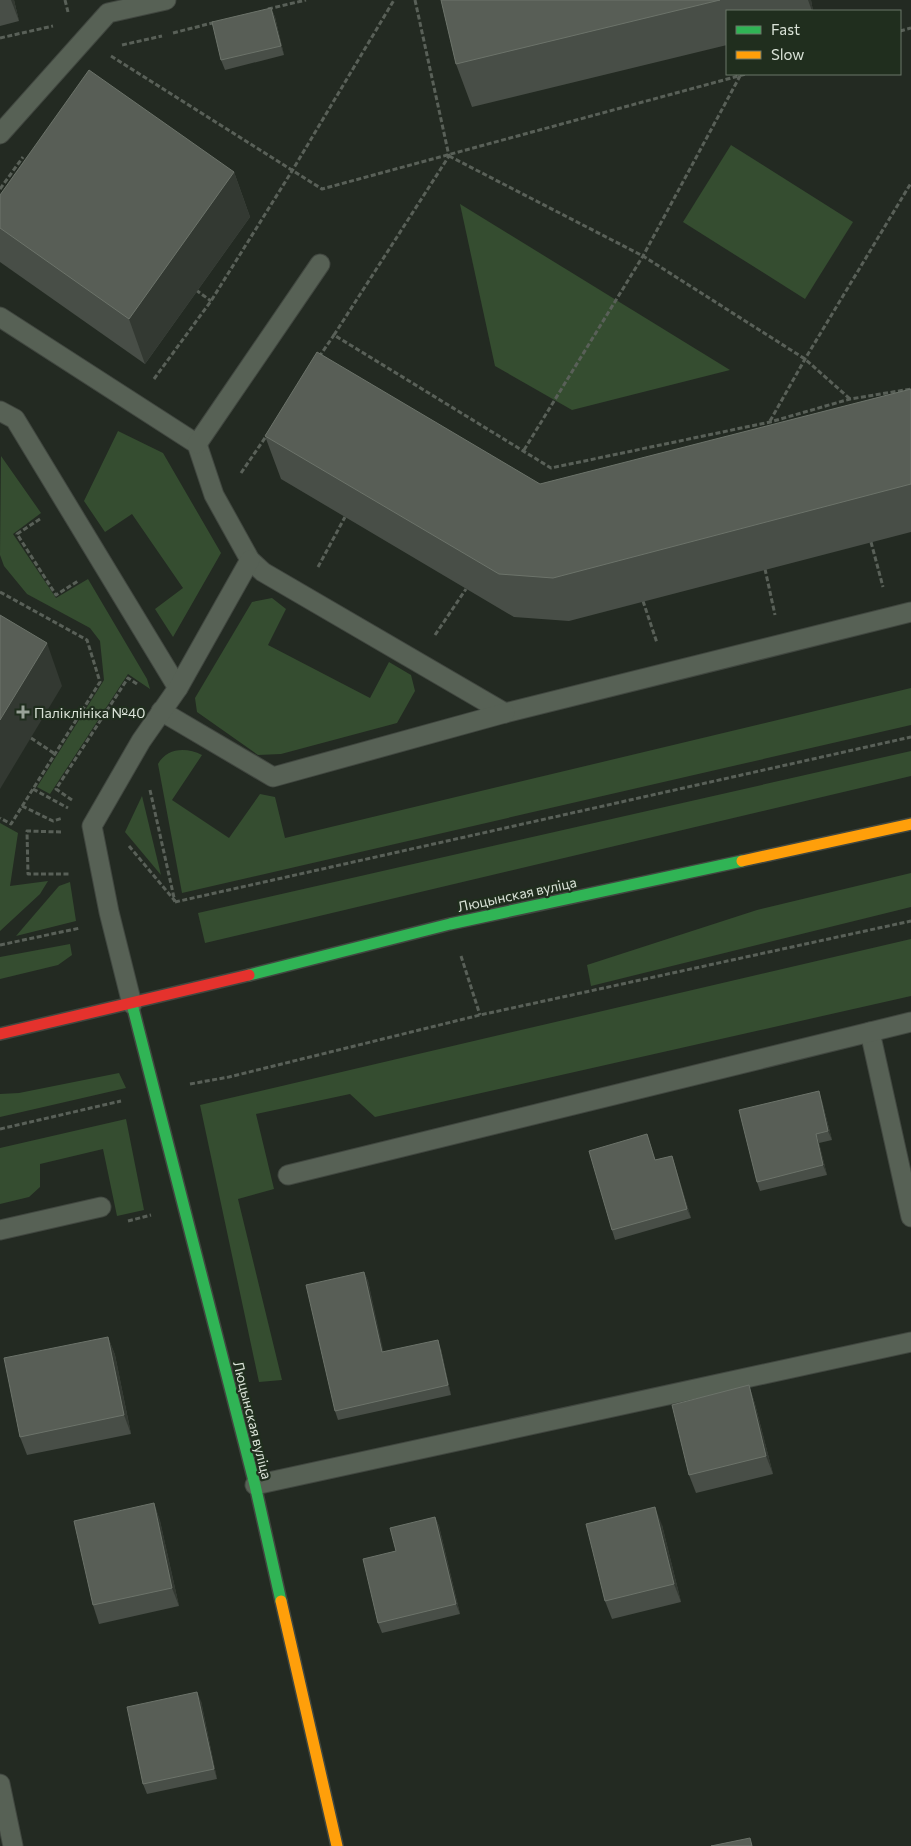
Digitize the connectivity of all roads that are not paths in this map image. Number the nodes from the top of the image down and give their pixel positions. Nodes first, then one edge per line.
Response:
1 (166, 0) edge
2 (107, 7) edge
3 (0, 134) edge
4 (320, 264) dead end
5 (0, 316) edge
6 (0, 411) edge
7 (197, 444) junction
8 (250, 560) junction
9 (911, 612) edge
10 (178, 688) junction
11 (161, 711) junction
12 (506, 713) junction
13 (911, 824) edge
14 (132, 1004) junction
15 (911, 1022) edge
16 (870, 1032) junction
17 (0, 1034) edge
18 (288, 1175) dead end
19 (101, 1207) dead end
20 (911, 1217) edge
21 (0, 1230) edge
22 (911, 1342) edge
23 (254, 1485) junction
24 (0, 1784) edge
25 (13, 1846) edge
26 (337, 1846) edge

1 - 2 lane
2 - 3 lane
4 - 7 lane
5 - 7 lane
6 - 10 lane
7 - 8 lane
8 - 10 lane
8 - 12 lane
9 - 12 lane
10 - 11 lane
11 - 12 lane
11 - 14 lane
13 - 14 main road, Люцынская вуліца
14 - 17 main road, Люцынская вуліца
14 - 23 main road, Люцынская вуліца
15 - 16 lane
16 - 18 lane
16 - 20 lane
19 - 21 lane
22 - 23 lane
23 - 26 main road, Люцынская вуліца
24 - 25 lane

